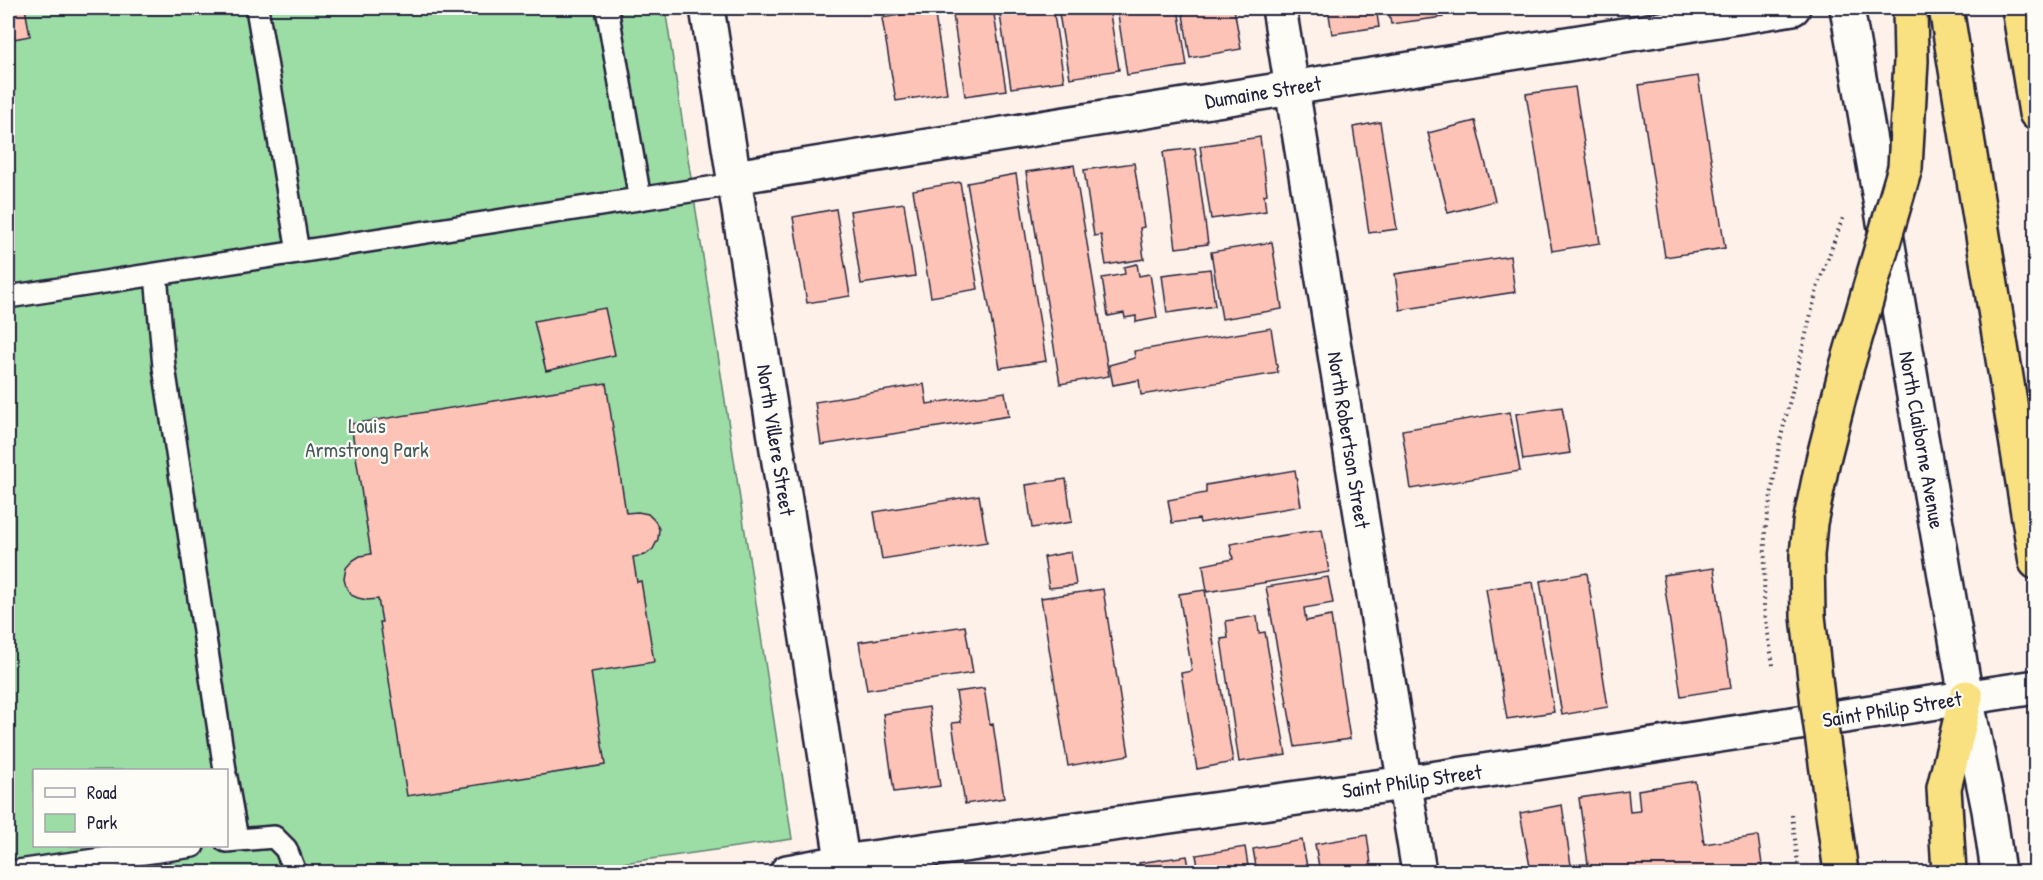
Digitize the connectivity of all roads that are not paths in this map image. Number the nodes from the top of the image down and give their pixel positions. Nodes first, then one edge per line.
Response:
1 (257, 8) edge
2 (607, 8) edge
3 (707, 8) edge
4 (1279, 8) edge
5 (1793, 8) edge
6 (1847, 8) edge
7 (1910, 8) edge
8 (1946, 8) edge
9 (2019, 8) edge
10 (1292, 87) junction
11 (2036, 113) edge
12 (735, 181) junction
13 (640, 199) junction
14 (298, 252) junction
15 (156, 274) junction
16 (8, 297) edge
17 (2036, 562) edge
18 (2036, 687) edge
19 (1966, 698) junction
20 (225, 769) edge
21 (1404, 783) junction
22 (228, 798) edge
23 (232, 840) edge
24 (186, 847) edge
25 (843, 867) edge
26 (10, 873) edge
27 (295, 873) edge
28 (787, 873) edge
29 (1419, 873) edge
30 (1841, 873) edge
31 (1949, 873) edge
32 (1998, 873) edge

1 - 14 lane
2 - 13 lane
3 - 12 street, North Villere Street
4 - 10 street, North Robertson Street
5 - 10 street, Dumaine Street
6 - 19 street, North Claiborne Avenue
7 - 30 highway, bridge
8 - 17 highway
9 - 11 highway
10 - 12 street, Dumaine Street
10 - 21 street, North Robertson Street
12 - 13 lane
12 - 25 street, North Villere Street
13 - 14 lane
14 - 15 lane
15 - 16 lane
15 - 20 lane
18 - 19 street, Saint Philip Street
19 - 21 street, Saint Philip Street
19 - 31 highway
19 - 32 street, North Claiborne Avenue
21 - 25 street, Saint Philip Street
21 - 29 street, North Robertson Street
22 - 23 lane
23 - 27 lane
24 - 26 lane
25 - 28 street, Saint Philip Street

